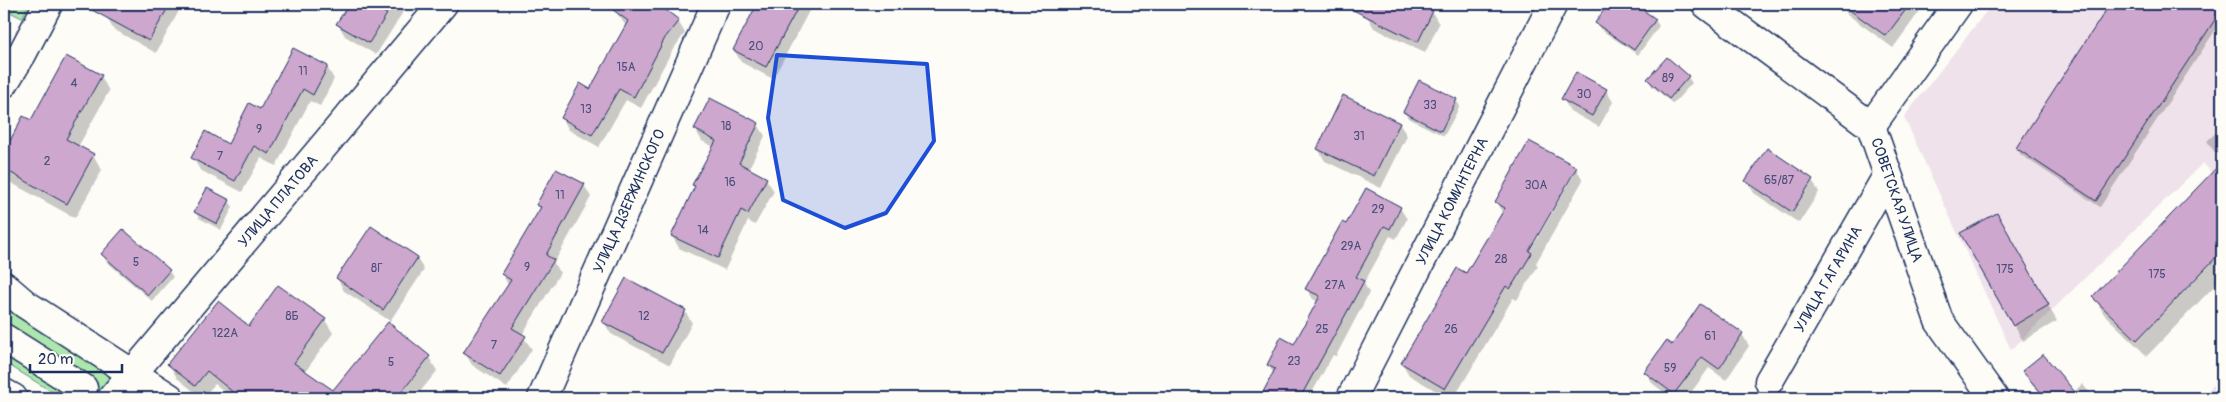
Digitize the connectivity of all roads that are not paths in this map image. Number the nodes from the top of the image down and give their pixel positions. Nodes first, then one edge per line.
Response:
1 (48, 4) edge
2 (444, 4) edge
3 (716, 4) edge
4 (1553, 4) edge
5 (1706, 4) edge
6 (1958, 4) edge
7 (4, 83) edge
8 (1871, 126) junction
9 (1887, 176) junction
10 (4, 286) edge
11 (4, 338) edge
12 (110, 359) junction
13 (133, 374) junction
14 (1769, 382) dead end
15 (4, 393) edge
16 (77, 393) edge
17 (13, 398) edge
18 (112, 398) edge
19 (170, 398) edge
20 (542, 398) edge
21 (1351, 398) edge
22 (1994, 398) edge

1 - 7 street
2 - 13 street, УЛИЦА ПЛАТОВА
3 - 20 street, УЛИЦА ДЗЕРЖИНСКОГО
4 - 21 street, УЛИЦА КОМИНТЕРНА
5 - 8 street, СОВЕТСКАЯ УЛИЦА
6 - 8 street
8 - 9 street, СОВЕТСКАЯ УЛИЦА
9 - 14 street, УЛИЦА ГАГАРИНА
9 - 22 street, СОВЕТСКАЯ УЛИЦА
10 - 12 street
11 - 16 street
12 - 13 street
12 - 16 street
13 - 18 street, УЛИЦА ПЛАТОВА
13 - 19 street
15 - 17 street

